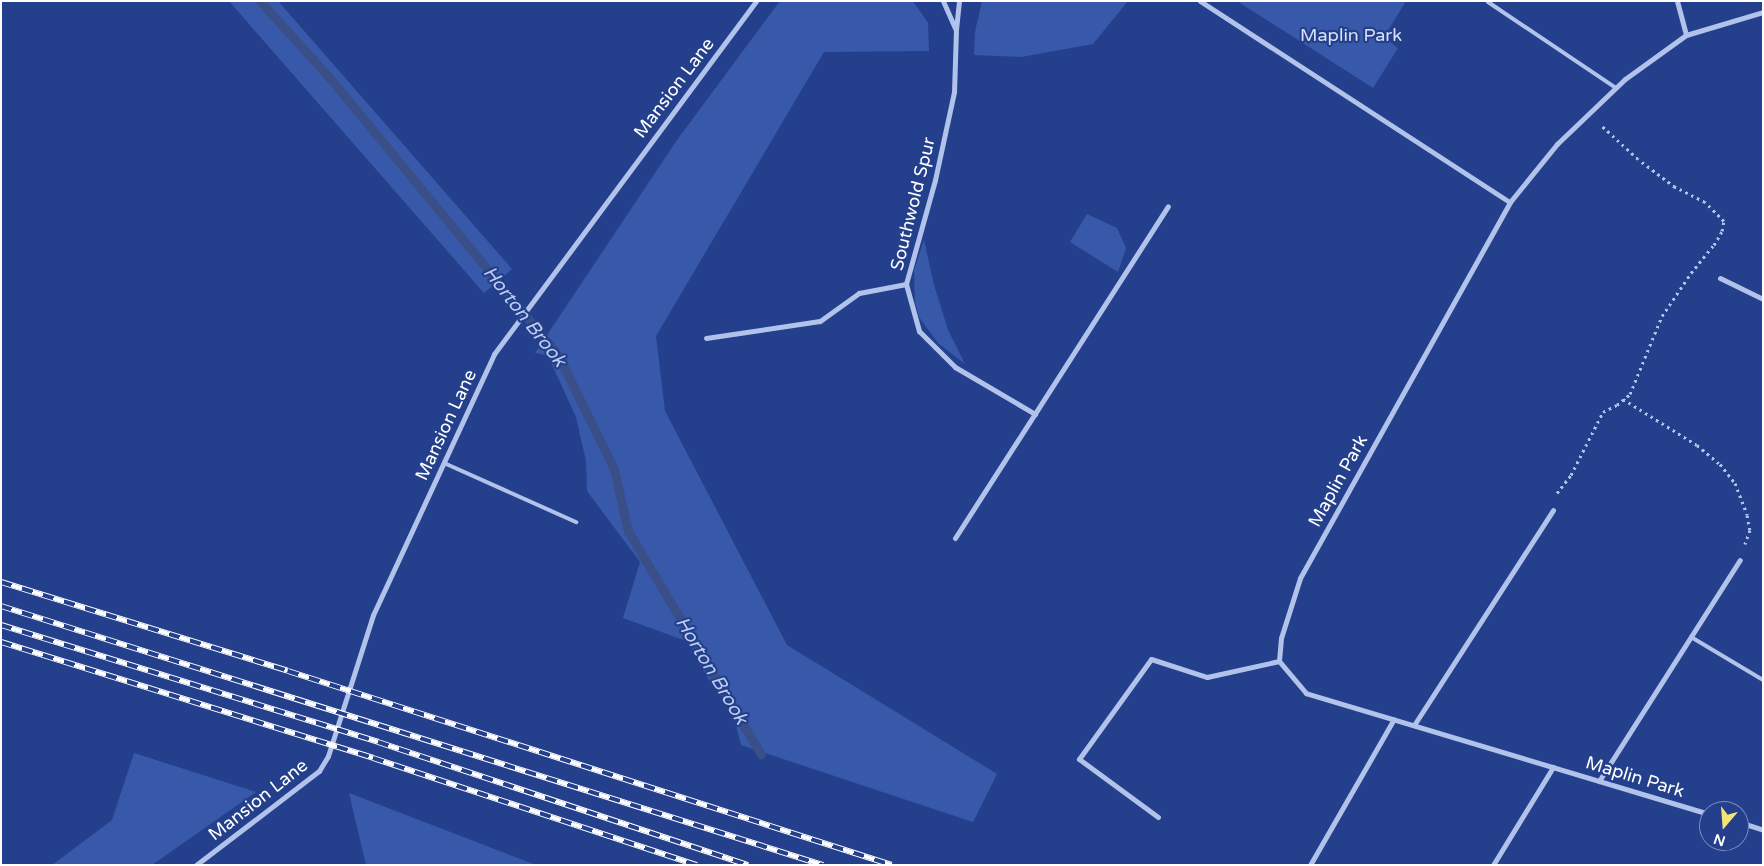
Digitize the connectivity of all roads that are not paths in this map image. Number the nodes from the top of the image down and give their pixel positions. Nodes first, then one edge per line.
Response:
1 (756, 1) edge
2 (943, 1) edge
3 (959, 1) edge
4 (1200, 1) edge
5 (1677, 1) edge
6 (1488, 2) edge
7 (1763, 12) edge
8 (956, 29) junction
9 (1686, 35) junction
10 (1616, 88) junction
11 (1510, 202) junction
12 (1168, 206) dead end
13 (1720, 278) dead end
14 (906, 284) junction
15 (1763, 299) edge
16 (706, 338) dead end
17 (1034, 414) junction
18 (444, 463) junction
19 (1553, 510) road end
20 (576, 522) dead end
21 (955, 538) dead end
22 (1740, 560) road end
23 (1691, 637) junction
24 (1279, 661) junction
25 (1763, 680) edge
26 (1394, 719) junction
27 (1414, 725) junction
28 (1553, 767) junction
29 (1600, 781) junction
30 (1699, 811) edge
31 (1158, 817) dead end
32 (1749, 825) edge
33 (1763, 830) edge
34 (196, 865) edge
35 (1310, 865) edge
36 (1493, 865) edge

1 - 18 street, Mansion Lane
2 - 8 street
3 - 8 street, Southwold Spur
4 - 11 street
5 - 9 street
6 - 10 lane
7 - 9 street, Maplin Park
8 - 14 street, Southwold Spur
9 - 10 street, Maplin Park
10 - 11 street, Maplin Park
11 - 24 street, Maplin Park
12 - 17 street
13 - 15 street
14 - 16 street
14 - 17 street, Southwold Spur
17 - 21 street
18 - 20 lane
18 - 34 street, Mansion Lane
19 - 27 street
22 - 23 street
23 - 25 lane
23 - 29 street
24 - 26 street, Maplin Park
24 - 31 street
26 - 27 street, Maplin Park
26 - 35 street
27 - 28 street, Maplin Park
28 - 29 street, Maplin Park
28 - 36 street
29 - 30 street, Maplin Park
32 - 33 street

